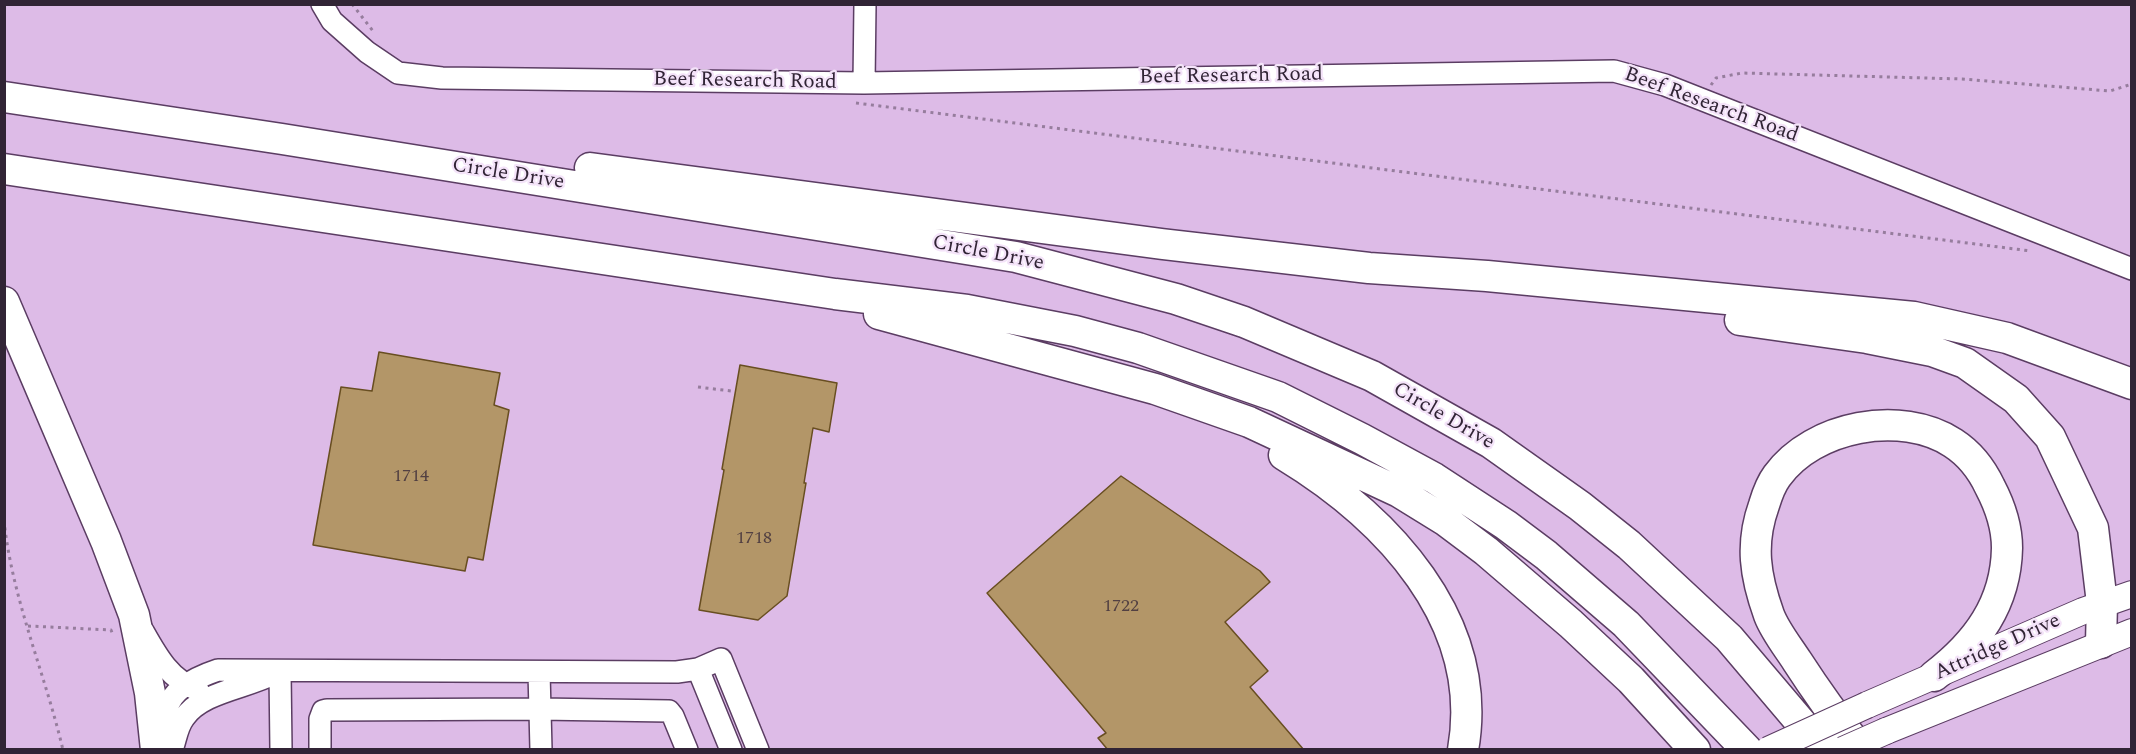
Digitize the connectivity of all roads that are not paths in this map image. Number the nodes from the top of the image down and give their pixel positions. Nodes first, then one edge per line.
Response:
1 (322, 4) edge
2 (865, 4) edge
3 (864, 83) junction
4 (4, 97) edge
5 (282, 139) junction
6 (4, 169) edge
7 (1369, 268) junction
8 (2132, 269) edge
9 (835, 294) junction
10 (4, 302) edge
11 (2132, 384) edge
12 (1155, 389) junction
13 (2132, 594) edge
14 (2102, 603) junction
15 (134, 615) junction
16 (2132, 632) edge
17 (2101, 643) junction
18 (698, 669) junction
19 (278, 672) junction
20 (540, 672) junction
21 (1934, 676) junction
22 (186, 686) junction
23 (221, 693) junction
24 (540, 709) junction
25 (156, 750) edge
26 (164, 750) edge
27 (172, 750) edge
28 (281, 750) edge
29 (320, 750) edge
30 (541, 750) edge
31 (687, 750) edge
32 (731, 750) edge
33 (758, 750) edge
34 (1463, 750) edge
35 (1695, 750) edge
36 (1747, 750) edge
37 (1768, 750) edge
38 (1824, 750) edge
39 (1843, 750) edge
40 (1861, 750) edge

1 - 3 street, Beef Research Road
2 - 3 street
3 - 8 street, Beef Research Road
4 - 5 highway, Circle Drive
5 - 7 highway
5 - 38 highway, Circle Drive
6 - 9 highway
7 - 11 highway
7 - 14 highway
9 - 12 highway
9 - 36 highway
10 - 15 highway
12 - 34 highway
12 - 35 highway
13 - 14 main road, Attridge Drive
14 - 17 highway
14 - 21 main road, Attridge Drive
15 - 22 street
15 - 25 highway
16 - 17 main road, Attridge Drive
17 - 39 main road, Attridge Drive, bridge
18 - 20 street
18 - 32 street
18 - 33 street
19 - 20 street
19 - 22 street
19 - 23 street
19 - 28 street
20 - 24 street
21 - 37 main road, Attridge Drive, bridge
21 - 40 highway
22 - 23 street
22 - 26 street
23 - 27 street
24 - 29 street
24 - 30 street
24 - 31 street

